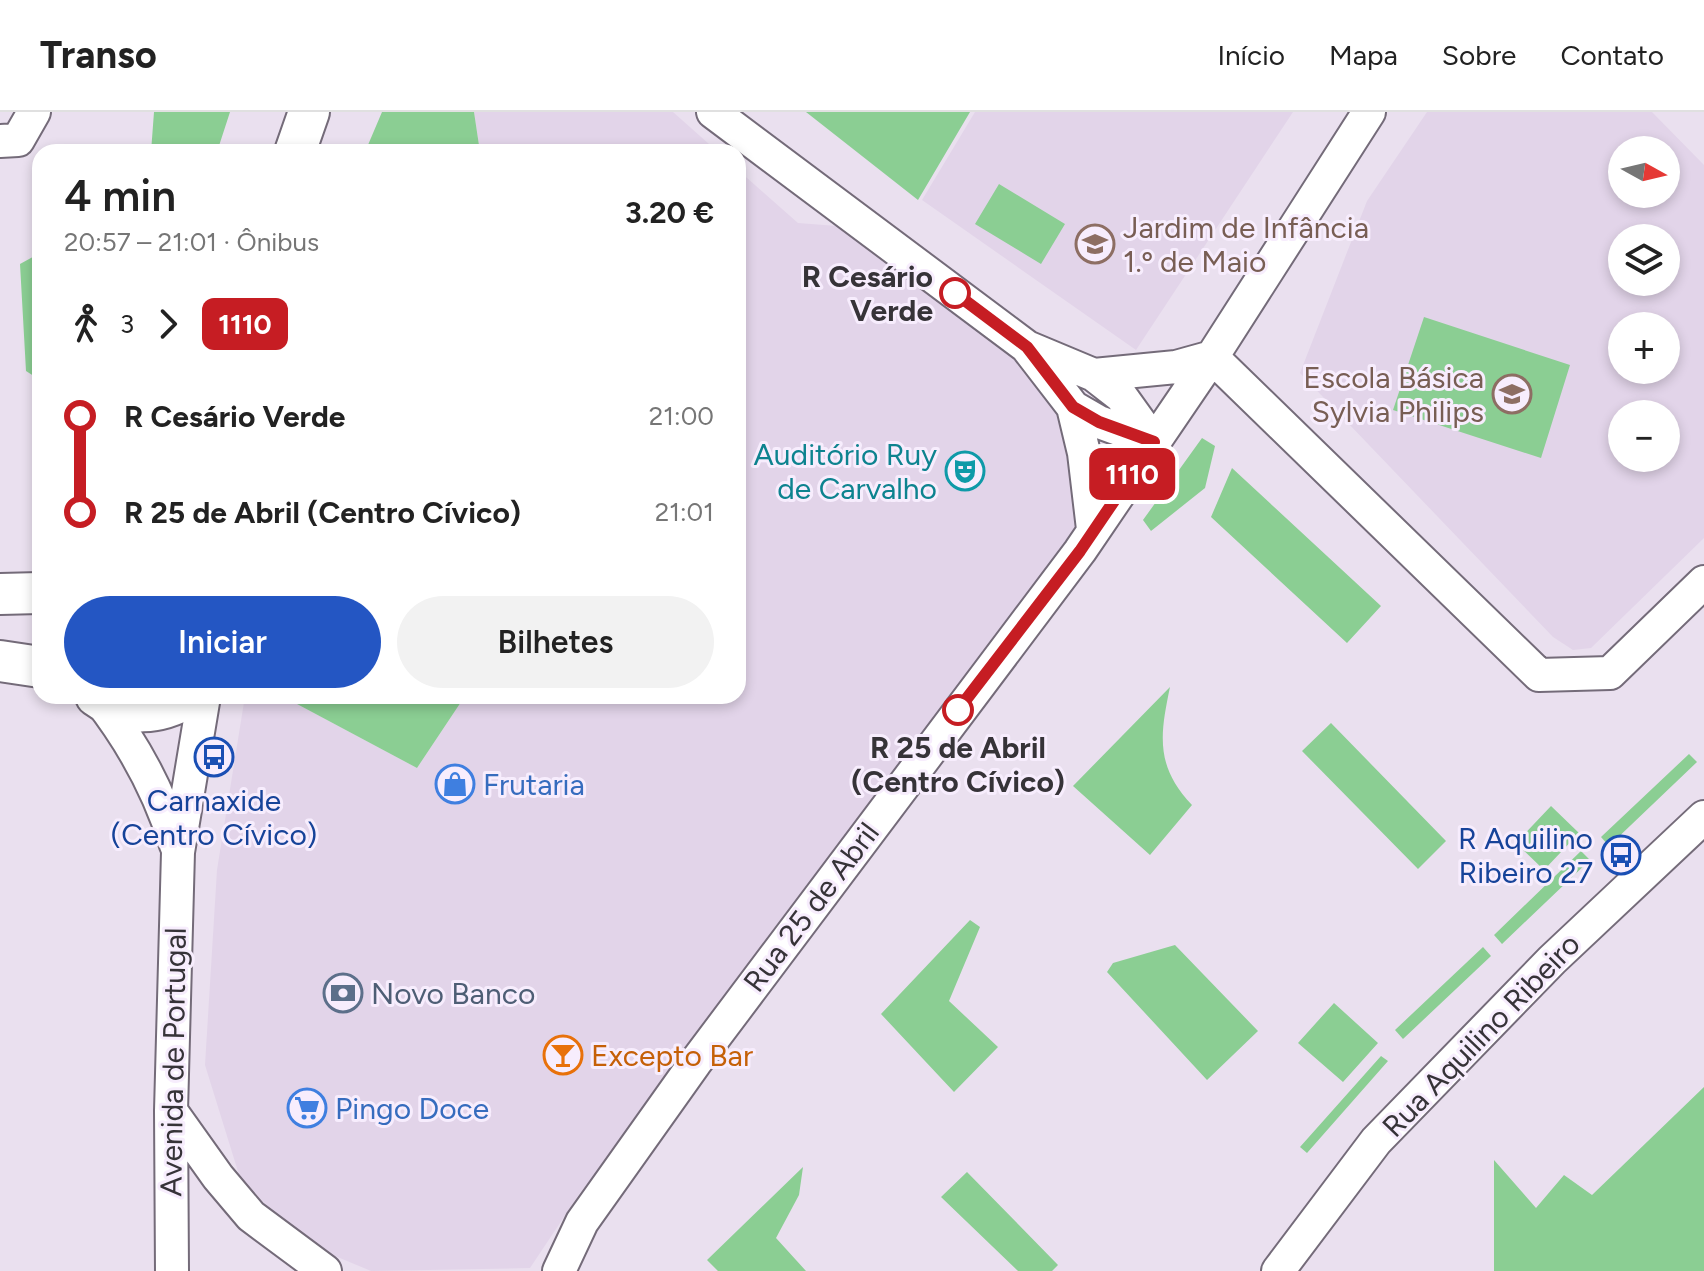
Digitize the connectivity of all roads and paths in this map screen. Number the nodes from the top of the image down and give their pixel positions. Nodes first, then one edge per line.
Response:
1 (34, 112) edge
2 (309, 112) edge
3 (713, 112) edge
4 (1369, 112) edge
5 (0, 141) edge
6 (298, 144) edge
7 (1027, 347) junction
8 (1212, 357) junction
9 (1094, 375) junction
10 (1073, 407) junction
11 (1154, 442) junction
12 (1093, 529) junction
13 (1704, 582) edge
14 (32, 593) edge
15 (0, 594) edge
16 (0, 661) edge
17 (32, 666) edge
18 (102, 704) edge
19 (110, 704) edge
20 (177, 704) edge
21 (203, 704) edge
22 (1704, 817) edge
23 (178, 852) junction
24 (171, 1111) junction
25 (172, 1271) edge
26 (325, 1271) edge
27 (559, 1271) edge
28 (1278, 1271) edge

1 - 5 street
2 - 6 street
3 - 7 street
4 - 8 street, Rua 25 de Abril
7 - 9 street
7 - 10 street
8 - 9 street
8 - 11 street, Rua 25 de Abril
8 - 13 street
9 - 11 street
10 - 11 street
10 - 12 street
11 - 12 street, Rua 25 de Abril
12 - 27 street, Rua 25 de Abril
14 - 15 street
16 - 17 street
18 - 23 street, Avenida de Portugal
19 - 20 street
21 - 23 street, Avenida de Portugal
22 - 28 street, Rua Aquilino Ribeiro
23 - 24 street, Avenida de Portugal
24 - 25 street, Avenida de Portugal
24 - 26 street

